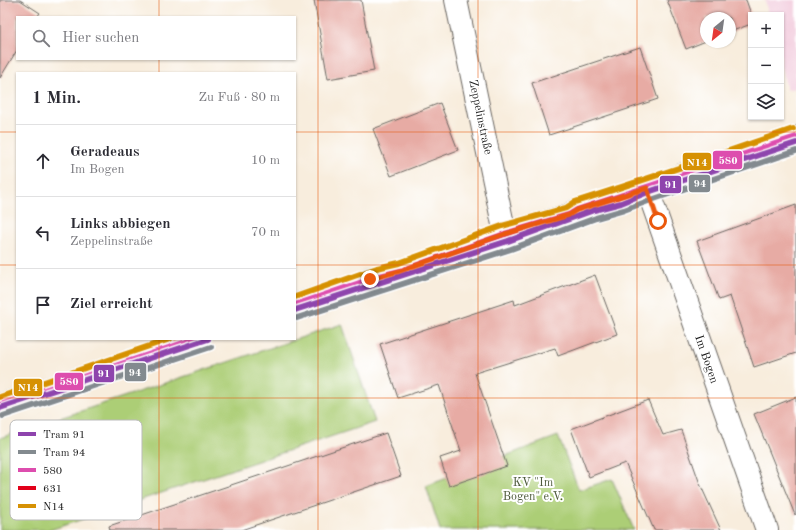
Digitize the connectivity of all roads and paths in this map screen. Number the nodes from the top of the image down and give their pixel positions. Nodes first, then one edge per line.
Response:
1 (456, 0) edge
2 (796, 137) edge
3 (647, 188) junction
4 (505, 234) junction
5 (296, 305) edge
6 (192, 340) edge
7 (0, 405) edge
8 (767, 530) edge

1 - 4 street, Zeppelinstraße
2 - 3 main road
3 - 4 main road
3 - 8 street, Im Bogen
4 - 5 main road
6 - 7 main road

